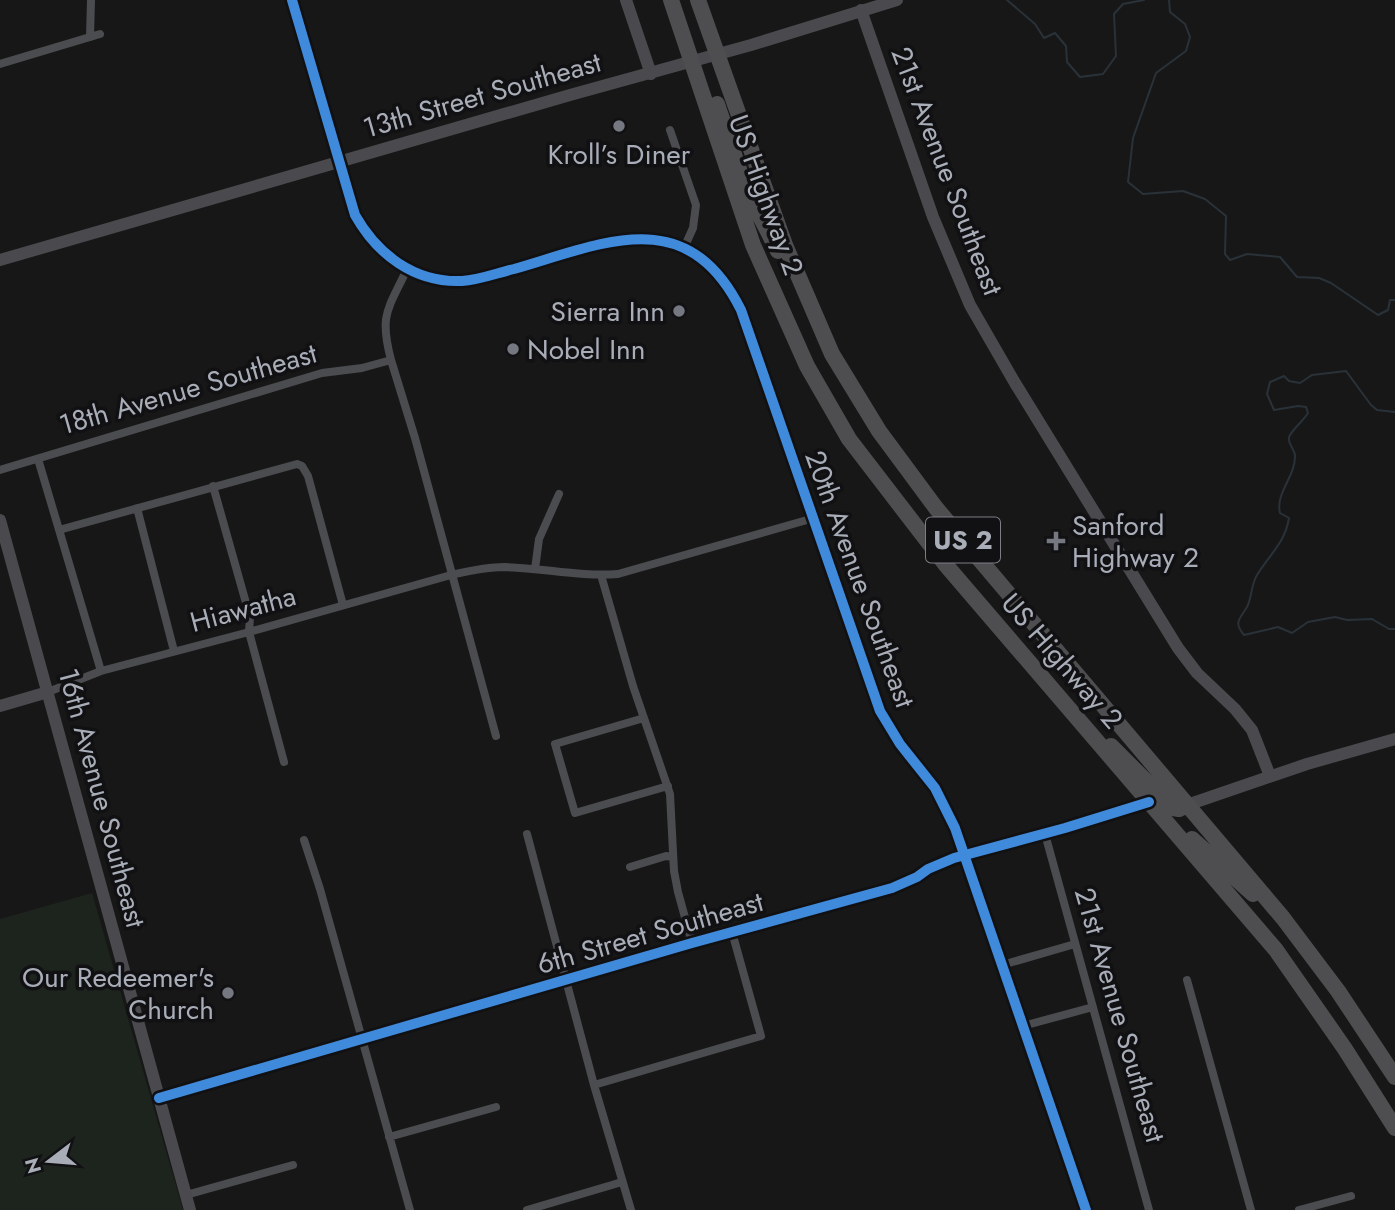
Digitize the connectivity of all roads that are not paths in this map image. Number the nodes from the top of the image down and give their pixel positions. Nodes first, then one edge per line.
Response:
1 (91, 0) edge
2 (292, 0) edge
3 (626, 0) edge
4 (671, 0) edge
5 (680, 0) edge
6 (698, 0) edge
7 (897, 0) edge
8 (860, 5) edge
9 (100, 34) dead end
10 (90, 37) junction
11 (718, 55) junction
12 (691, 62) junction
13 (0, 64) edge
14 (651, 74) junction
15 (670, 130) dead end
16 (338, 161) junction
17 (684, 248) junction
18 (0, 260) edge
19 (407, 269) junction
20 (805, 295) junction
21 (391, 360) junction
22 (38, 459) junction
23 (0, 470) edge
24 (212, 486) junction
25 (559, 494) dead end
26 (137, 508) junction
27 (814, 519) junction
28 (0, 520) edge
29 (60, 530) junction
30 (535, 569) junction
31 (451, 575) junction
32 (601, 575) junction
33 (344, 606) junction
34 (249, 632) junction
35 (174, 651) junction
36 (101, 671) junction
37 (48, 692) junction
38 (1058, 696) junction
39 (0, 706) edge
40 (644, 718) junction
41 (496, 736) dead end
42 (1395, 739) edge
43 (284, 761) dead end
44 (1270, 776) junction
45 (668, 786) junction
46 (1149, 802) junction
47 (1187, 805) junction
48 (527, 834) dead end
49 (1045, 834) junction
50 (304, 840) dead end
51 (965, 854) junction
52 (673, 857) junction
53 (630, 867) dead end
54 (1283, 918) junction
55 (732, 932) junction
56 (692, 943) junction
57 (1075, 944) junction
58 (1003, 965) junction
59 (568, 980) junction
60 (1187, 980) dead end
61 (1093, 1007) junction
62 (1023, 1026) junction
63 (362, 1038) junction
64 (1395, 1077) edge
65 (594, 1085) junction
66 (159, 1098) junction
67 (496, 1107) dead end
68 (1395, 1128) edge
69 (389, 1137) junction
70 (293, 1165) dead end
71 (622, 1182) junction
72 (186, 1195) junction
73 (1350, 1196) dead end
74 (190, 1210) edge
75 (410, 1210) edge
76 (527, 1210) edge
77 (631, 1210) edge
78 (1086, 1210) edge
79 (1149, 1210) edge
80 (1251, 1210) edge
81 (1299, 1210) edge

1 - 10 street
2 - 16 street
3 - 14 street
4 - 12 highway, US Highway 2 / US 2
5 - 11 highway
6 - 11 highway, US Highway 2 / US 2
7 - 8 street, 13th Street Southeast
8 - 11 street, 13th Street Southeast
8 - 44 street, 21st Avenue Southeast
9 - 10 street
10 - 13 street
11 - 12 street, 13th Street Southeast
11 - 20 highway, US Highway 2 / US 2
12 - 14 street, 13th Street Southeast
12 - 20 highway
12 - 38 highway, US Highway 2 / US 2
14 - 16 street, 13th Street Southeast
15 - 17 street
16 - 18 street, 13th Street Southeast
16 - 19 street
17 - 19 street
17 - 27 street, 20th Avenue Southeast
19 - 21 street
20 - 47 highway, US Highway 2 / US 2
21 - 22 street, 18th Avenue Southeast
21 - 31 street
22 - 23 street, 18th Avenue Southeast
22 - 29 street
24 - 26 street
24 - 33 street
24 - 34 street
25 - 30 street
26 - 29 street
26 - 35 street
27 - 32 street, Hiawatha
27 - 51 street, 20th Avenue Southeast
28 - 37 street, 16th Avenue Southeast
29 - 36 street
30 - 31 street, Hiawatha
30 - 32 street, Hiawatha
31 - 33 street, Hiawatha
31 - 41 street
32 - 40 street
33 - 34 street, Hiawatha
34 - 35 street, Hiawatha
34 - 43 street
35 - 36 street, Hiawatha
36 - 37 street, Hiawatha
37 - 39 street
37 - 66 street, 16th Avenue Southeast
38 - 46 highway, US Highway 2 / US 2
38 - 47 highway
40 - 45 street
40 - 45 street
42 - 44 street
44 - 47 street
45 - 52 street
46 - 49 street, 6th Street Southeast
46 - 54 highway
46 - 68 highway, US Highway 2 / US 2
47 - 54 highway, US Highway 2 / US 2
48 - 59 street
49 - 51 street, 6th Street Southeast
49 - 57 street, 21st Avenue Southeast
50 - 63 street
51 - 55 street, 6th Street Southeast
51 - 58 street, 20th Avenue Southeast
52 - 53 street
52 - 56 street
54 - 64 highway, US Highway 2 / US 2
55 - 56 street, 6th Street Southeast
55 - 65 street
56 - 59 street, 6th Street Southeast
57 - 58 street
57 - 61 street, 21st Avenue Southeast
58 - 62 street, 20th Avenue Southeast
59 - 63 street, 6th Street Southeast
59 - 65 street
60 - 80 street
61 - 62 street
61 - 79 street, 21st Avenue Southeast
62 - 78 street, 20th Avenue Southeast
63 - 66 street, 6th Street Southeast
63 - 69 street
65 - 71 street
66 - 72 street, 16th Avenue Southeast
67 - 69 street
69 - 75 street
70 - 72 street
71 - 76 street
71 - 77 street
72 - 74 street, 16th Avenue Southeast
73 - 81 street

